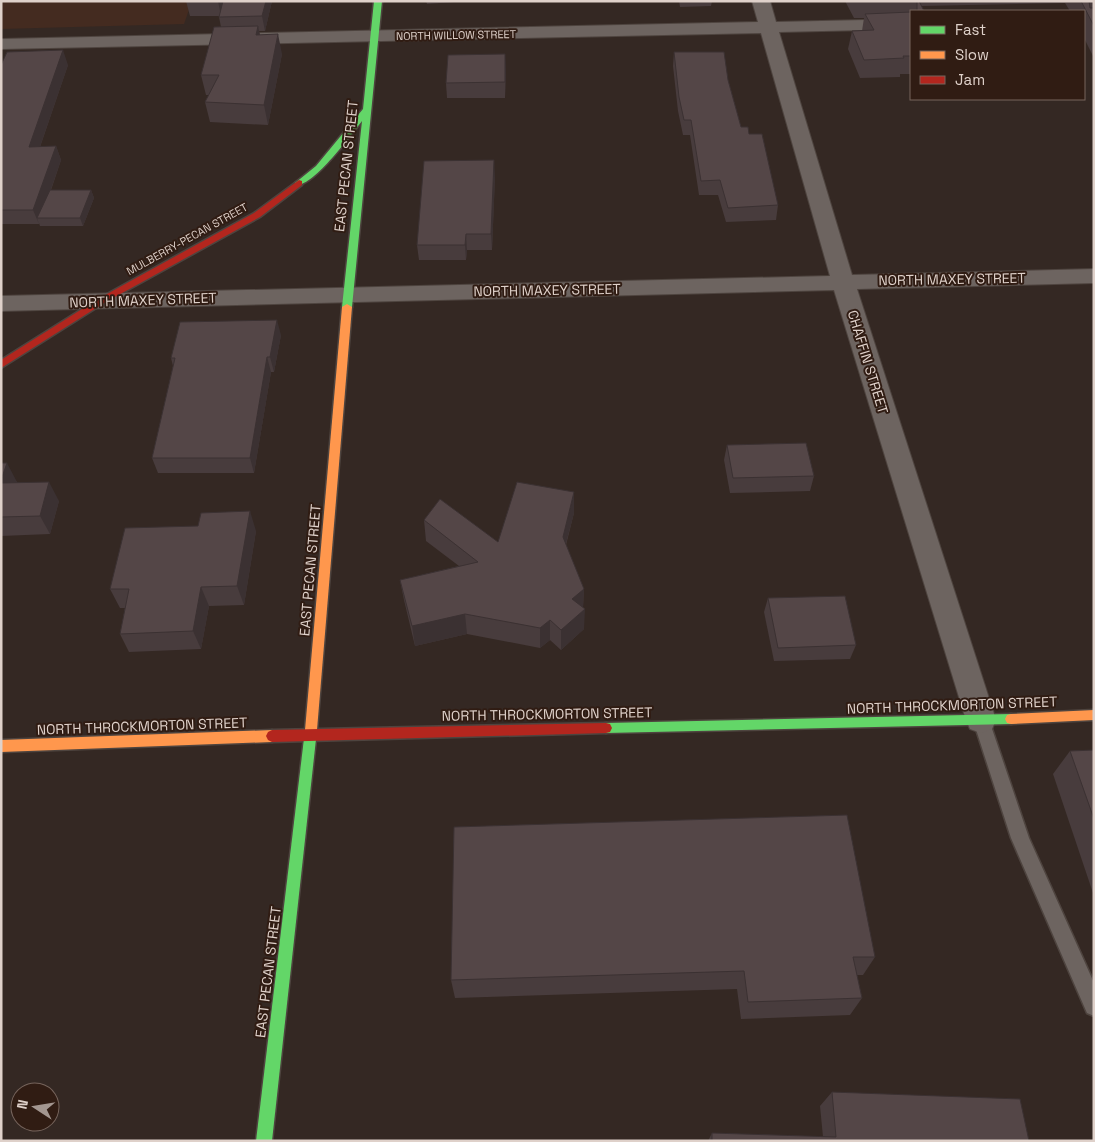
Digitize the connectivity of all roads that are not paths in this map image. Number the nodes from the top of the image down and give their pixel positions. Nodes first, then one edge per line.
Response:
1 (378, 1) edge
2 (761, 1) edge
3 (910, 24) edge
4 (769, 27) junction
5 (375, 37) junction
6 (1, 44) edge
7 (366, 111) junction
8 (1094, 276) edge
9 (843, 282) junction
10 (348, 295) junction
11 (101, 302) junction
12 (1, 304) edge
13 (1, 365) edge
14 (1094, 715) edge
15 (981, 720) junction
16 (311, 734) junction
17 (1, 746) edge
18 (1094, 1006) edge
19 (264, 1141) edge

1 - 5 street, EAST PECAN STREET
2 - 4 street, CHAFFIN STREET
3 - 4 street, NORTH WILLOW STREET
4 - 5 street, NORTH WILLOW STREET
4 - 9 street, CHAFFIN STREET
5 - 6 street, NORTH WILLOW STREET
5 - 7 street, EAST PECAN STREET
7 - 10 street, EAST PECAN STREET
7 - 11 street, MULBERRY-PECAN STREET
8 - 9 street, NORTH MAXEY STREET
9 - 10 street, NORTH MAXEY STREET
9 - 15 street, CHAFFIN STREET
10 - 11 street, NORTH MAXEY STREET
10 - 16 street, EAST PECAN STREET
11 - 12 street, NORTH MAXEY STREET
11 - 13 street, MULBERRY-PECAN STREET
14 - 15 street, NORTH THROCKMORTON STREET
15 - 16 street, NORTH THROCKMORTON STREET
15 - 18 lane
16 - 17 street, NORTH THROCKMORTON STREET
16 - 19 street, EAST PECAN STREET

